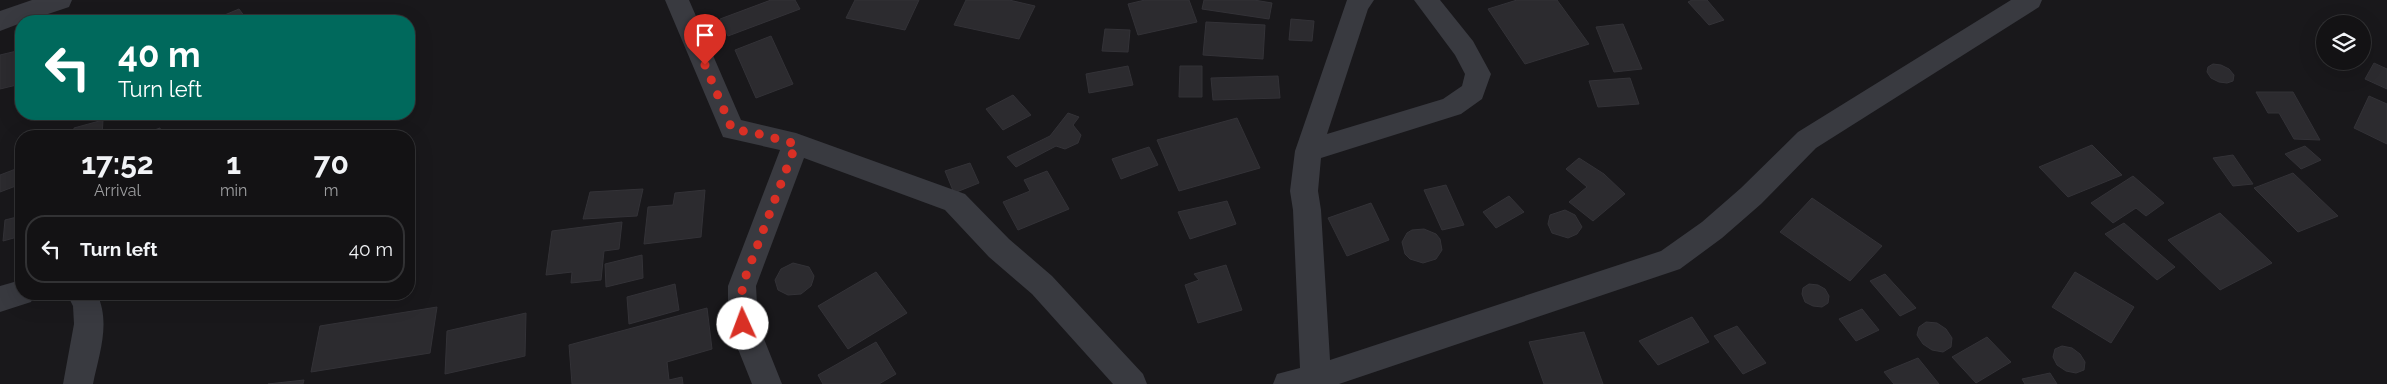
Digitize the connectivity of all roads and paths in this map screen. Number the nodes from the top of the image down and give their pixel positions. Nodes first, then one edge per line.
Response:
1 (60, 0) edge
2 (677, 0) edge
3 (1362, 0) edge
4 (1426, 0) edge
5 (2030, 0) edge
6 (17, 15) edge
7 (15, 16) edge
8 (0, 21) edge
9 (796, 144) junction
10 (1308, 150) junction
11 (15, 294) edge
12 (0, 299) edge
13 (88, 300) edge
14 (1307, 382) edge
15 (78, 384) edge
16 (767, 384) edge
17 (1132, 384) edge

1 - 6 street
2 - 9 street
3 - 10 street
4 - 10 street
5 - 14 street
7 - 8 street
9 - 16 street
9 - 17 street
10 - 14 street
11 - 12 street
13 - 15 street

